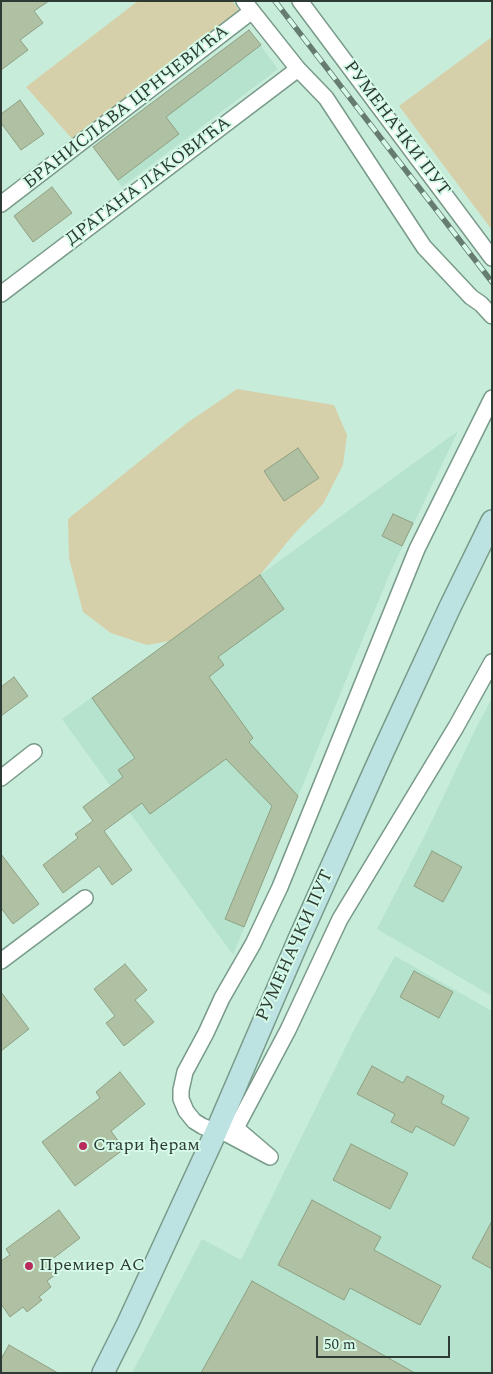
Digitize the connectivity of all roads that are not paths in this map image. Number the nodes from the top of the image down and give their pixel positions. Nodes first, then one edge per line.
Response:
1 (300, 1) edge
2 (248, 6) edge
3 (298, 69) junction
4 (1, 204) edge
5 (492, 258) edge
6 (1, 294) edge
7 (492, 316) edge
8 (492, 398) edge
9 (492, 521) edge
10 (492, 662) edge
11 (34, 752) dead end
12 (1, 778) edge
13 (86, 898) dead end
14 (1, 961) edge
15 (216, 1132) junction
16 (103, 1373) edge

1 - 5 street, РУМЕНАЧКИ ПУТ
2 - 3 street
2 - 4 street, БРАНИСЛАВА ЦРНЧЕВИЋА
3 - 6 street, ДРАГАНА ЛАКОВИЋА
3 - 7 street
8 - 15 street
9 - 15 main road, РУМЕНАЧКИ ПУТ
10 - 15 street
11 - 12 street
13 - 14 street
15 - 16 main road, РУМЕНАЧКИ ПУТ

